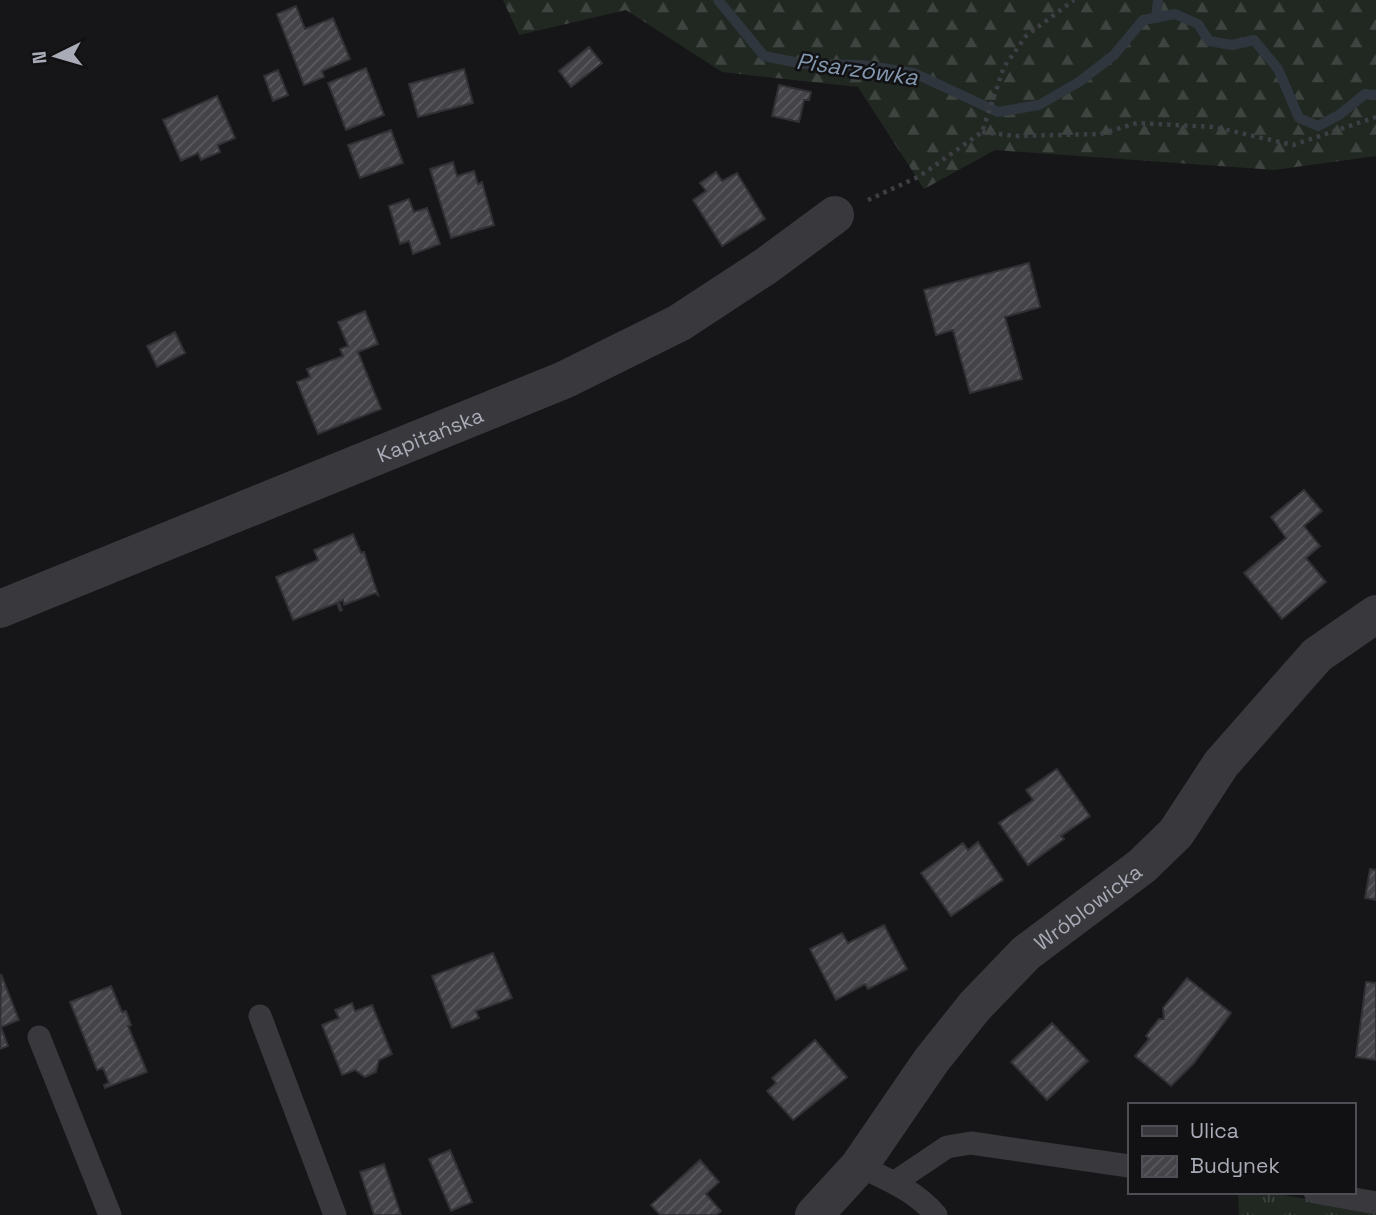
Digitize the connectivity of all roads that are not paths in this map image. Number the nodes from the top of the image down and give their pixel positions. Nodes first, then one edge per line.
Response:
1 (835, 215) road end
2 (0, 609) edge
3 (1376, 614) edge
4 (260, 1016) dead end
5 (39, 1037) dead end
6 (859, 1166) junction
7 (1128, 1166) edge
8 (895, 1182) junction
9 (1326, 1194) edge
10 (1376, 1203) edge
11 (110, 1215) edge
12 (335, 1215) edge
13 (814, 1215) edge
14 (936, 1215) edge

1 - 2 street, Kapitańska
3 - 6 street, Wróblowicka
4 - 12 lane
5 - 11 lane
6 - 8 lane
6 - 13 street, Wróblowicka
7 - 8 lane
8 - 14 lane
9 - 10 lane

